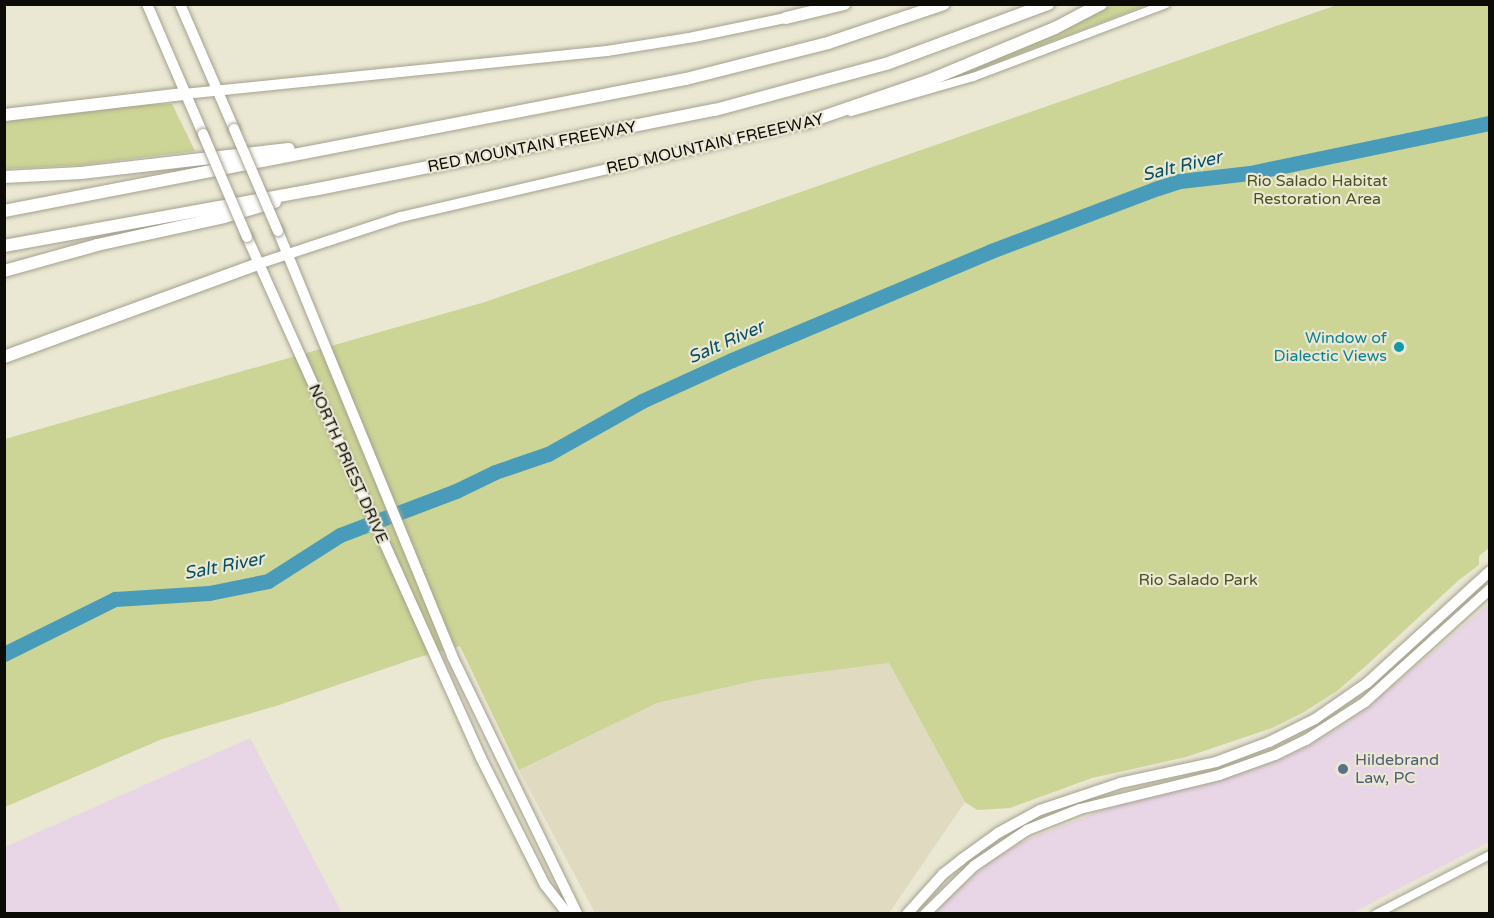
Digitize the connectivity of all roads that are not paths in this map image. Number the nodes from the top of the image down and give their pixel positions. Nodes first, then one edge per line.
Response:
1 (147, 4) edge
2 (180, 4) edge
3 (826, 4) edge
4 (844, 4) edge
5 (944, 4) edge
6 (1048, 4) edge
7 (1101, 4) edge
8 (1166, 4) edge
9 (786, 18) junction
10 (217, 90) junction
11 (184, 94) junction
12 (4, 115) edge
13 (805, 123) junction
14 (353, 142) junction
15 (4, 177) edge
16 (313, 190) junction
17 (4, 211) edge
18 (4, 246) edge
19 (287, 253) junction
20 (258, 264) junction
21 (4, 271) edge
22 (57, 336) junction
23 (4, 352) edge
24 (4, 357) edge
25 (1490, 571) edge
26 (1490, 589) edge
27 (1216, 762) junction
28 (1219, 775) junction
29 (1490, 855) edge
30 (568, 914) edge
31 (577, 914) edge
32 (908, 914) edge
33 (925, 914) edge
34 (1376, 914) edge

1 - 11 main road, NORTH PRIEST DRIVE
2 - 10 main road, NORTH PRIEST DRIVE
3 - 9 street
4 - 9 highway
5 - 14 highway
6 - 16 highway, RED MOUNTAIN FREEWAY
7 - 13 highway
8 - 13 street, RED MOUNTAIN FREEEWAY
9 - 10 main road
10 - 11 main road
10 - 19 main road, NORTH PRIEST DRIVE, bridge
11 - 12 highway
11 - 20 main road, NORTH PRIEST DRIVE, bridge
13 - 19 main road, RED MOUNTAIN FREEEWAY
14 - 15 highway
14 - 17 highway
16 - 18 highway, RED MOUNTAIN FREEWAY
16 - 21 highway
19 - 20 main road, RED MOUNTAIN FREEEWAY
19 - 31 main road, NORTH PRIEST DRIVE
20 - 22 highway
20 - 30 main road, NORTH PRIEST DRIVE
22 - 23 highway
22 - 24 highway
25 - 27 main road
26 - 28 main road
27 - 28 main road
27 - 32 main road
28 - 33 main road
29 - 34 street

